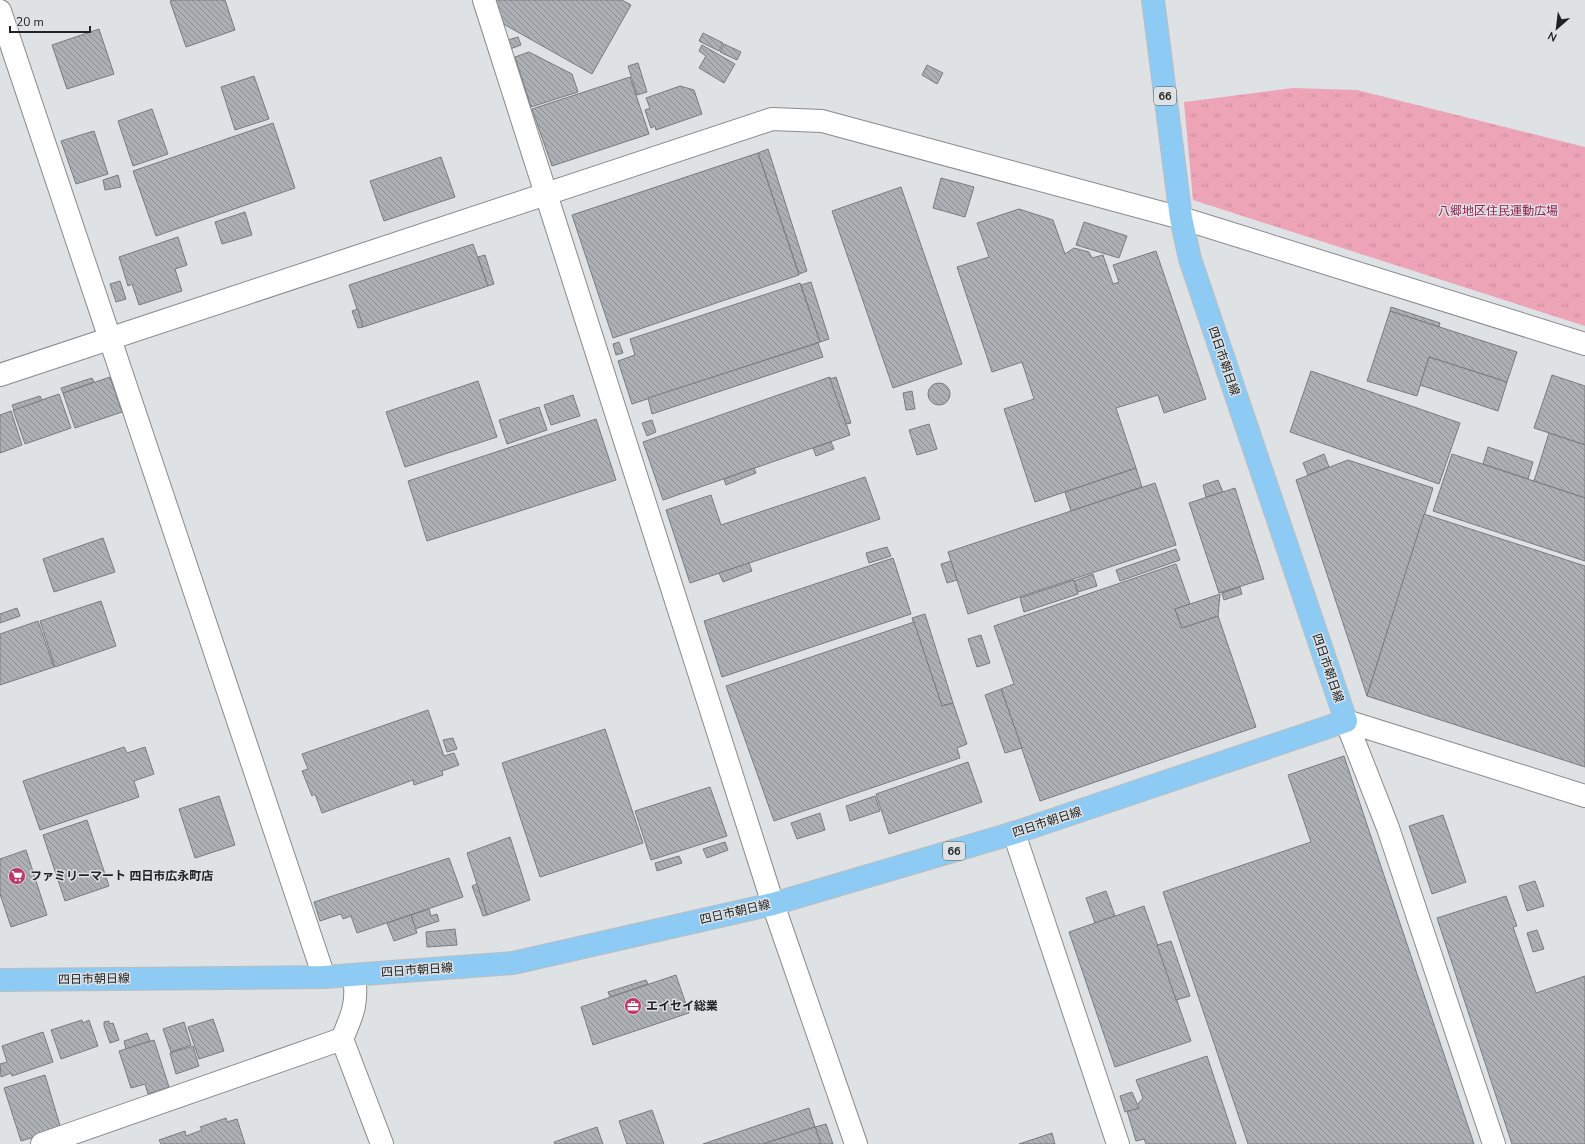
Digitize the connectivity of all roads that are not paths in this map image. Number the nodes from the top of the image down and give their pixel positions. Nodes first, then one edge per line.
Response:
1 (484, 0) edge
2 (1153, 0) edge
3 (0, 11) edge
4 (545, 195) junction
5 (1181, 218) junction
6 (109, 340) junction
7 (1585, 344) edge
8 (0, 375) edge
9 (1346, 721) junction
10 (1585, 796) edge
11 (1014, 833) junction
12 (773, 904) junction
13 (354, 975) junction
14 (324, 977) junction
15 (0, 980) edge
16 (342, 1039) junction
17 (42, 1144) edge
18 (382, 1144) edge
19 (856, 1144) edge
20 (1118, 1144) edge
21 (1494, 1144) edge

1 - 4 street
2 - 5 main road, 四日市朝日線 / 66
3 - 6 street
4 - 5 street
4 - 6 street
4 - 12 street
5 - 7 street
5 - 9 main road, 四日市朝日線 / 66
6 - 8 street
6 - 14 street
9 - 10 street
9 - 11 main road, 四日市朝日線 / 66
9 - 21 street
11 - 12 main road, 四日市朝日線 / 66
11 - 20 street
12 - 13 main road, 四日市朝日線 / 66
12 - 19 street
13 - 14 main road, 四日市朝日線 / 66
13 - 16 street
14 - 15 main road, 四日市朝日線 / 66
16 - 17 street
16 - 18 street

